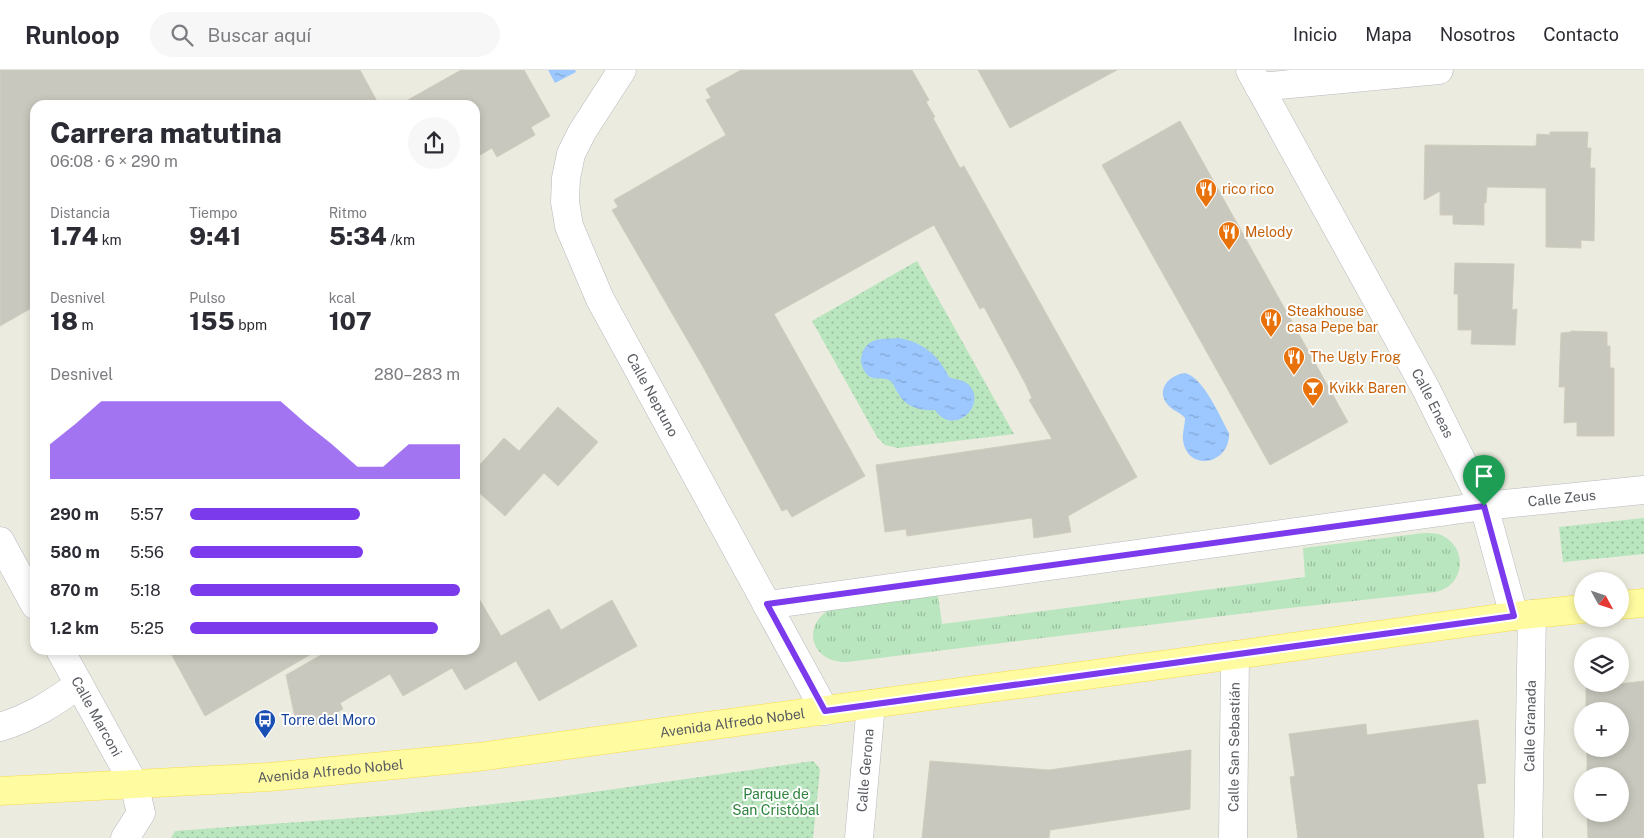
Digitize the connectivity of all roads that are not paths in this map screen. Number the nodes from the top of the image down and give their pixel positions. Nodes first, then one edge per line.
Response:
1 (622, 70) edge
2 (1439, 70) edge
3 (1255, 78) edge
4 (1644, 490) edge
5 (1484, 506) junction
6 (0, 541) edge
7 (30, 596) edge
8 (1644, 603) edge
9 (767, 604) junction
10 (1629, 605) edge
11 (1574, 610) edge
12 (1523, 615) junction
13 (63, 655) edge
14 (1236, 655) junction
15 (79, 684) junction
16 (871, 704) junction
17 (825, 711) junction
18 (0, 727) edge
19 (134, 784) junction
20 (0, 791) edge
21 (125, 838) edge
22 (859, 838) edge
23 (1233, 838) edge
24 (1528, 838) edge

1 - 9 street, Calle Neptuno
2 - 3 street
3 - 5 street, Calle Eneas
4 - 5 street, Calle Zeus
5 - 9 street, Calle Zeus
5 - 12 street, Calle Eneas
6 - 7 street
8 - 10 main road
9 - 17 street, Calle Neptuno
11 - 12 main road, Avenida Alfredo Nobel
12 - 14 main road, Avenida Alfredo Nobel
12 - 24 street, Calle Granada
13 - 15 street, Calle Marconi
14 - 16 main road, Avenida Alfredo Nobel
14 - 23 street, Calle San Sebastián
15 - 18 street
15 - 19 street, Calle Marconi
16 - 17 main road, Avenida Alfredo Nobel
16 - 22 street, Calle Gerona
17 - 19 main road, Avenida Alfredo Nobel
19 - 20 main road, Avenida Alfredo Nobel
19 - 21 street, Calle Marconi

